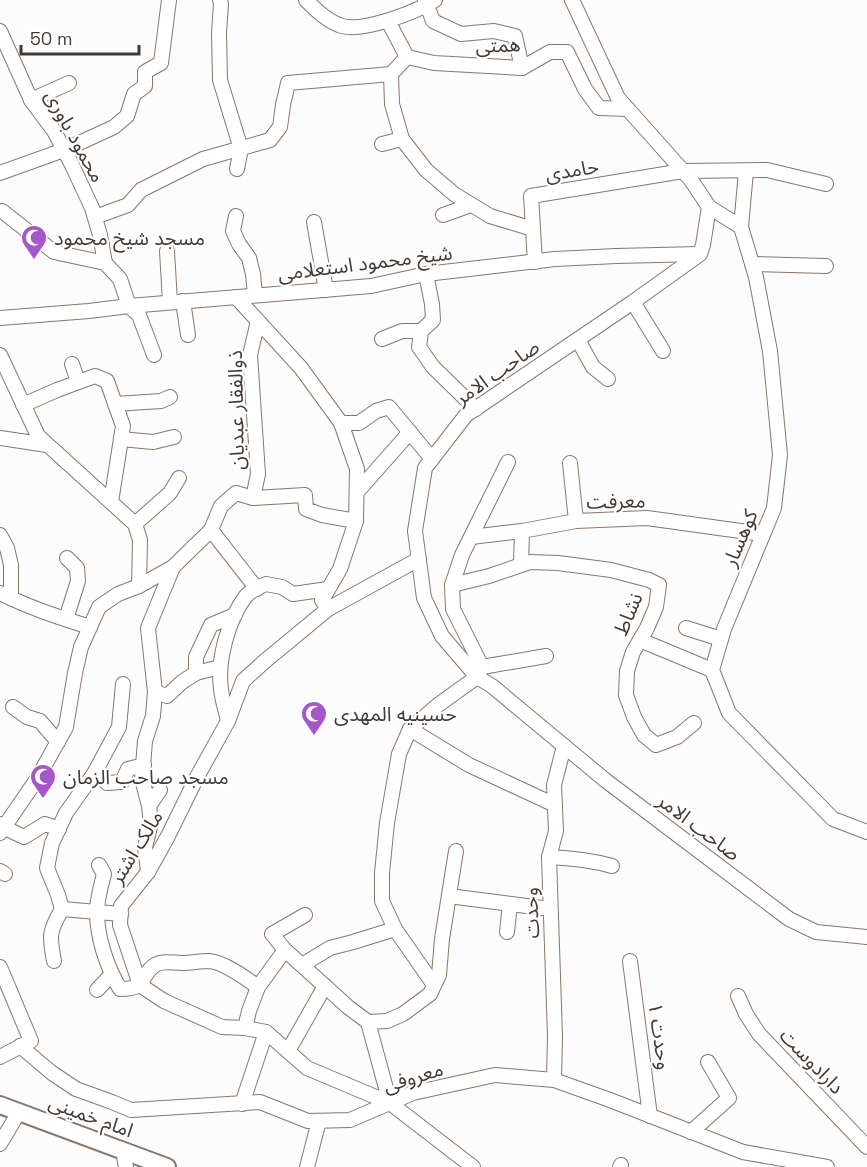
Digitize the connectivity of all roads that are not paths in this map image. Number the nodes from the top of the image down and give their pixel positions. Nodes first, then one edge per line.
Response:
1 (169, 0) edge
2 (220, 0) edge
3 (306, 0) edge
4 (572, 0) edge
5 (429, 2) edge
6 (388, 21) junction
7 (0, 31) edge
8 (407, 57) junction
9 (522, 68) junction
10 (391, 74) junction
11 (69, 83) dead end
12 (31, 100) junction
13 (628, 109) junction
14 (402, 140) junction
15 (382, 144) dead end
16 (241, 149) junction
17 (64, 150) junction
18 (237, 169) dead end
19 (683, 171) junction
20 (746, 171) junction
21 (0, 173) edge
22 (826, 184) dead end
23 (471, 205) junction
24 (709, 207) junction
25 (1, 210) edge
26 (443, 215) dead end
27 (236, 216) dead end
28 (95, 217) junction
29 (314, 222) dead end
30 (741, 227) junction
31 (533, 230) junction
32 (167, 251) dead end
33 (700, 254) junction
34 (535, 262) junction
35 (105, 263) junction
36 (752, 264) junction
37 (826, 266) dead end
38 (426, 274) junction
39 (326, 290) junction
40 (255, 295) junction
41 (236, 297) junction
42 (177, 302) junction
43 (633, 302) junction
44 (129, 306) junction
45 (0, 318) edge
46 (258, 321) junction
47 (421, 332) junction
48 (189, 335) dead end
49 (382, 339) dead end
50 (578, 340) junction
51 (663, 351) dead end
52 (0, 355) edge
53 (154, 355) dead end
54 (72, 364) dead end
55 (608, 379) dead end
56 (78, 382) junction
57 (170, 397) dead end
58 (115, 404) junction
59 (23, 405) junction
60 (476, 409) junction
61 (341, 423) junction
62 (410, 432) junction
63 (174, 437) dead end
64 (0, 438) edge
65 (121, 439) junction
66 (47, 445) junction
67 (432, 459) junction
68 (508, 462) dead end
69 (570, 463) dead end
70 (179, 478) dead end
71 (357, 492) junction
72 (253, 498) junction
73 (111, 502) junction
74 (356, 521) junction
75 (576, 521) junction
76 (135, 524) junction
77 (211, 530) junction
78 (522, 531) junction
79 (762, 534) junction
80 (0, 535) edge
81 (471, 537) junction
82 (67, 558) dead end
83 (419, 559) junction
84 (521, 565) junction
85 (173, 567) junction
86 (452, 585) junction
87 (139, 586) junction
88 (257, 589) junction
89 (328, 589) junction
90 (6, 596) edge
91 (328, 609) junction
92 (235, 615) junction
93 (66, 620) junction
94 (90, 627) junction
95 (686, 628) dead end
96 (720, 639) junction
97 (640, 640) junction
98 (546, 656) dead end
99 (220, 668) junction
100 (712, 670) junction
101 (479, 672) junction
102 (196, 674) junction
103 (123, 684) dead end
104 (155, 692) junction
105 (13, 707) dead end
106 (228, 721) junction
107 (694, 723) dead end
108 (410, 729) junction
109 (58, 742) junction
110 (564, 746) junction
111 (144, 765) junction
112 (95, 772) junction
113 (160, 790) dead end
114 (555, 804) junction
115 (149, 806) junction
116 (1, 828) edge
117 (59, 829) junction
118 (867, 832) edge
119 (456, 851) dead end
120 (549, 857) junction
121 (99, 865) dead end
122 (612, 866) dead end
123 (148, 872) junction
124 (449, 896) junction
125 (510, 904) junction
126 (62, 909) junction
127 (550, 909) junction
128 (97, 912) junction
129 (121, 914) junction
130 (305, 915) dead end
131 (395, 929) junction
132 (507, 932) dead end
133 (867, 938) edge
134 (285, 950) junction
135 (54, 961) dead end
136 (630, 961) dead end
137 (302, 965) junction
138 (0, 966) edge
139 (111, 975) junction
140 (140, 985) junction
141 (434, 985) junction
142 (325, 986) junction
143 (258, 987) junction
144 (97, 990) dead end
145 (738, 996) dead end
146 (368, 1022) junction
147 (245, 1028) junction
148 (266, 1032) junction
149 (26, 1044) junction
150 (288, 1051) junction
151 (0, 1057) edge
152 (708, 1062) dead end
153 (554, 1080) junction
154 (390, 1103) junction
155 (242, 1104) junction
156 (0, 1105) edge
157 (19, 1112) junction
158 (650, 1116) junction
159 (319, 1121) junction
160 (691, 1132) junction
161 (0, 1144) edge
162 (867, 1147) edge
163 (125, 1159) edge
164 (167, 1167) edge
165 (307, 1167) edge
166 (473, 1167) edge
167 (827, 1167) edge

1 - 17 street
2 - 16 street
3 - 6 street
4 - 13 street
5 - 6 street
5 - 9 street
6 - 8 street
7 - 12 street, محمود باوری
8 - 9 street, همتی
8 - 10 street
9 - 13 street, همتی
10 - 14 street
10 - 16 street
11 - 12 street
12 - 17 street, محمود باوری
13 - 19 street
14 - 15 street
14 - 23 street
16 - 18 street
16 - 28 street
17 - 21 street
17 - 28 street, محمود باوری
19 - 20 street
19 - 24 street
19 - 31 street, حامدی
20 - 22 street
20 - 30 street
23 - 26 street
23 - 31 street
24 - 30 street
24 - 33 street
25 - 35 street
27 - 40 street
28 - 35 street, محمود باوری
29 - 39 street
30 - 36 street, کوهسار
31 - 34 street, حامدی
32 - 42 street
33 - 34 street, شیخ محمود استعلامی
33 - 43 street, صاحب الامر
34 - 38 street, شیخ محمود استعلامی
35 - 44 street
36 - 37 street
36 - 79 street, کوهسار
38 - 39 street, شیخ محمود استعلامی
38 - 47 street
39 - 40 street, شیخ محمود استعلامی
40 - 41 street, شیخ محمود استعلامی
41 - 42 street, شیخ محمود استعلامی
41 - 46 street
42 - 44 street, شیخ محمود استعلامی
42 - 48 street
43 - 50 street, صاحب الامر
43 - 51 street
44 - 45 street, شیخ محمود استعلامی
44 - 53 street
46 - 61 street
46 - 72 street, ذوالفقار عبدیان
47 - 49 street
47 - 60 street
50 - 55 street
50 - 60 street, صاحب الامر
52 - 59 street
54 - 56 street
56 - 58 street
56 - 59 street
57 - 58 street
58 - 65 street
59 - 66 street
60 - 67 street, صاحب الامر
61 - 62 street
61 - 71 street
62 - 67 street
62 - 71 street
63 - 65 street
64 - 66 street
65 - 73 street
66 - 73 street
67 - 83 street, صاحب الامر
68 - 81 street
69 - 75 street
70 - 76 street
71 - 74 street
72 - 74 street
72 - 77 street
73 - 76 street
74 - 89 street
75 - 78 street, معرفت
75 - 79 street, معرفت
76 - 87 street
77 - 85 street
77 - 88 street
78 - 81 street, معرفت
78 - 84 street
79 - 96 street, کوهسار
80 - 90 street
81 - 86 street
82 - 93 street
83 - 91 street, مالک اشتر
83 - 101 street, صاحب الامر
84 - 86 street, نشاط
84 - 97 street, نشاط
85 - 87 street
85 - 104 street
86 - 101 street
87 - 94 street
88 - 89 street
88 - 92 street
89 - 91 street
90 - 93 street
91 - 106 street, مالک اشتر
92 - 99 street
92 - 102 street
93 - 94 street
94 - 109 street
95 - 96 street
96 - 100 street, کوهسار
97 - 100 street
97 - 107 street, نشاط
98 - 101 street
99 - 102 street
99 - 106 street
100 - 118 street
101 - 108 street
101 - 110 street, صاحب الامر
102 - 104 street
103 - 112 street
104 - 111 street
105 - 109 street
106 - 123 street, مالک اشتر
108 - 114 street
108 - 131 street
109 - 116 street
110 - 114 street, وحدت
110 - 133 street, صاحب الامر
111 - 112 street
111 - 115 street
112 - 117 street
113 - 115 street
114 - 120 street, وحدت
115 - 123 street
116 - 117 street
117 - 126 street
119 - 124 street
120 - 122 street
120 - 127 street, وحدت
121 - 128 street
123 - 129 street, مالک اشتر
124 - 125 street
124 - 141 street
125 - 127 street
125 - 132 street
126 - 128 street
126 - 135 street
127 - 153 street, وحدت
128 - 129 street
128 - 139 street
129 - 140 street, مالک اشتر
130 - 134 street
131 - 137 street
131 - 141 street
134 - 137 street
134 - 143 street
136 - 158 street, وحدت ۱
137 - 142 street
138 - 149 street
139 - 140 street
139 - 144 street
140 - 143 street
140 - 147 street
141 - 146 street
142 - 146 street
142 - 150 street
143 - 147 street
145 - 162 street, دارادوست
146 - 154 street
147 - 148 street
148 - 150 street
148 - 155 street
149 - 151 street
149 - 155 street, معروفی
150 - 154 street
152 - 160 street
153 - 154 street, معروفی
153 - 158 street, معروفی
154 - 159 street, معروفی
154 - 166 street
155 - 159 street, معروفی
156 - 157 street, امام خمینی
157 - 161 street
157 - 163 street, امام خمینی
158 - 160 street, معروفی
159 - 165 street
160 - 167 street, معروفی
163 - 164 street, امام خمینی

